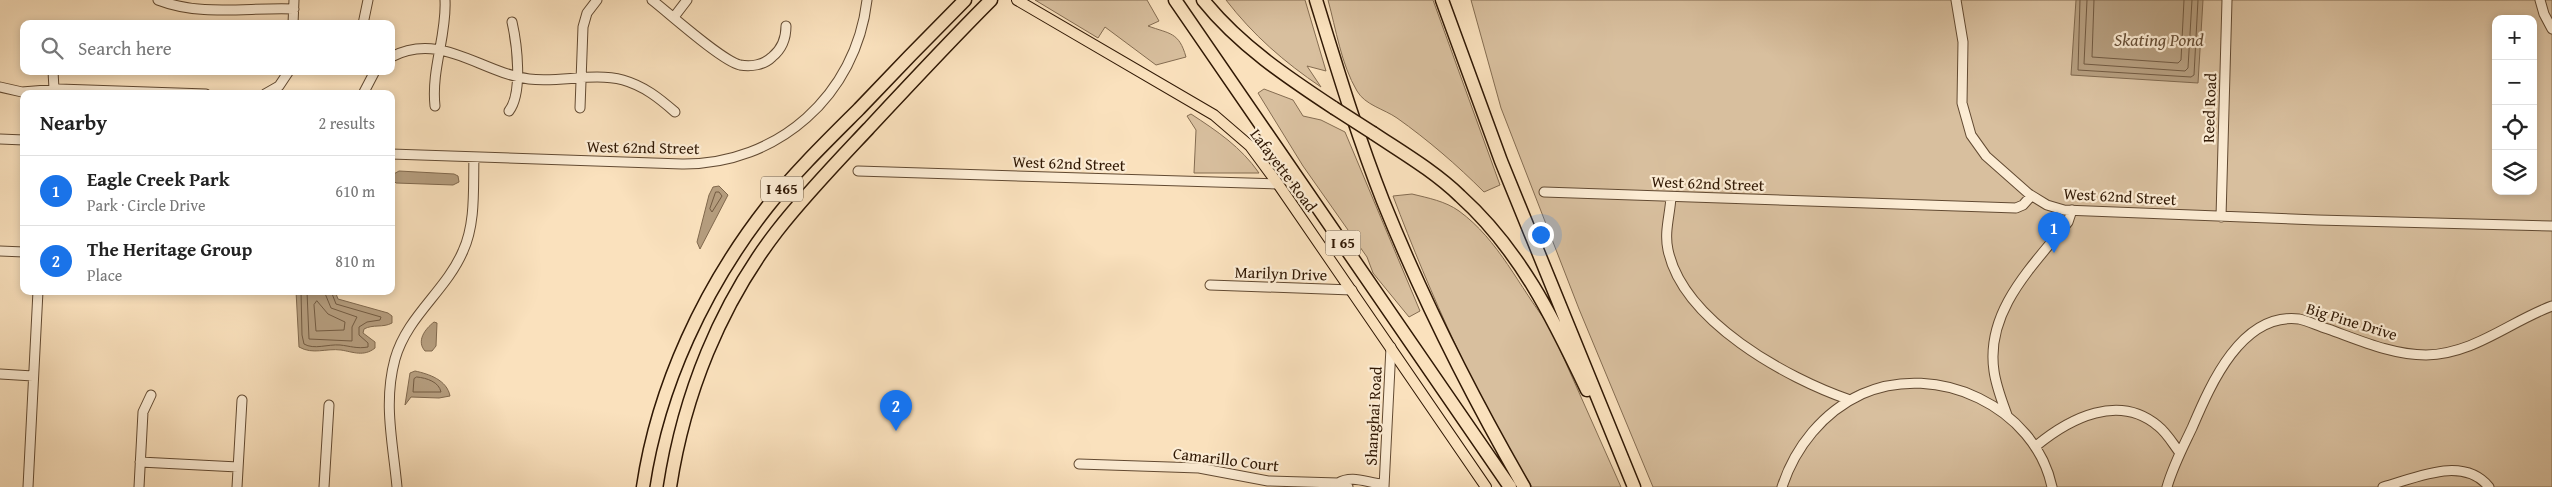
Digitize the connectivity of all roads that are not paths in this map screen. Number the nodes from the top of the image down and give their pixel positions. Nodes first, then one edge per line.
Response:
1 (158, 0) edge
2 (368, 0) edge
3 (445, 0) edge
4 (597, 0) edge
5 (652, 0) edge
6 (687, 0) edge
7 (867, 0) edge
8 (965, 0) edge
9 (991, 0) edge
10 (1017, 0) edge
11 (1175, 0) edge
12 (1203, 0) edge
13 (1316, 0) edge
14 (1442, 0) edge
15 (1956, 0) edge
16 (2227, 0) edge
17 (2540, 0) edge
18 (294, 4) edge
19 (674, 17) junction
20 (293, 20) edge
21 (363, 20) edge
22 (512, 22) dead end
23 (786, 26) dead end
24 (2552, 28) edge
25 (439, 48) junction
26 (395, 55) edge
27 (53, 75) edge
28 (287, 75) edge
29 (373, 75) edge
30 (516, 76) junction
31 (581, 78) junction
32 (0, 87) edge
33 (54, 89) junction
34 (43, 90) edge
35 (84, 90) edge
36 (272, 90) edge
37 (365, 90) edge
38 (20, 92) edge
39 (435, 106) dead end
40 (580, 108) dead end
41 (509, 111) dead end
42 (675, 112) dead end
43 (0, 139) edge
44 (20, 140) edge
45 (395, 154) edge
46 (474, 157) junction
47 (858, 171) dead end
48 (1278, 184) junction
49 (1544, 192) dead end
50 (2031, 196) junction
51 (1671, 197) junction
52 (2072, 210) junction
53 (2221, 217) junction
54 (2552, 226) edge
55 (0, 251) edge
56 (20, 252) edge
57 (0, 258) edge
58 (1210, 285) dead end
59 (1352, 290) junction
60 (38, 295) edge
61 (2552, 306) edge
62 (1391, 346) junction
63 (0, 374) edge
64 (34, 376) junction
65 (151, 395) dead end
66 (242, 400) dead end
67 (1850, 400) junction
68 (329, 405) dead end
69 (2008, 415) junction
70 (2036, 446) junction
71 (2180, 453) junction
72 (140, 462) junction
73 (1080, 464) dead end
74 (238, 467) junction
75 (1338, 483) junction
76 (1633, 484) edge
77 (1379, 486) edge
78 (28, 487) edge
79 (139, 487) edge
80 (237, 487) edge
81 (324, 487) edge
82 (397, 487) edge
83 (643, 487) edge
84 (670, 487) edge
85 (1348, 487) edge
86 (1486, 487) edge
87 (1510, 487) edge
88 (1524, 487) edge
89 (1782, 487) edge
90 (2052, 487) edge
91 (2167, 487) edge
92 (2383, 487) edge
93 (2489, 487) edge

1 - 18 street
2 - 21 street
3 - 25 street
4 - 31 street
5 - 19 street
6 - 19 street
7 - 46 street, West 62nd Street
8 - 83 highway, I 465
9 - 84 highway, I 465
10 - 48 main road, Lafayette Road
11 - 87 highway, I 65
12 - 76 highway, bridge
13 - 88 highway
14 - 76 highway
15 - 50 street
16 - 53 street, Reed Road
17 - 24 street
18 - 20 street
19 - 23 street
22 - 30 street
25 - 26 street
25 - 30 street
25 - 39 street
27 - 33 street
28 - 36 street
29 - 37 street
30 - 31 street
30 - 41 street
31 - 40 street
31 - 42 street
32 - 38 street
33 - 34 street
33 - 35 street
43 - 44 street
45 - 46 street, West 62nd Street
46 - 82 street
47 - 48 street, West 62nd Street
48 - 59 main road, Lafayette Road
49 - 51 street, West 62nd Street
50 - 51 street, West 62nd Street
50 - 52 street, West 62nd Street
51 - 67 street
52 - 53 street, West 62nd Street
52 - 69 street
53 - 54 street, West 62nd Street
55 - 56 street
56 - 57 street
58 - 59 street, Marilyn Drive
59 - 62 main road, Lafayette Road
60 - 64 street
61 - 71 street, Big Pine Drive
62 - 77 street, Shanghai Road
62 - 86 main road, Lafayette Road
63 - 64 street
64 - 78 street
65 - 72 street
66 - 74 street
67 - 69 street
67 - 89 street
68 - 81 street
69 - 70 street
70 - 71 street
70 - 90 street
71 - 91 street, Big Pine Drive
72 - 74 street
72 - 79 street
73 - 75 street, Camarillo Court
74 - 80 street
75 - 77 street, Camarillo Court
75 - 85 street, Camarillo Court
92 - 93 street

